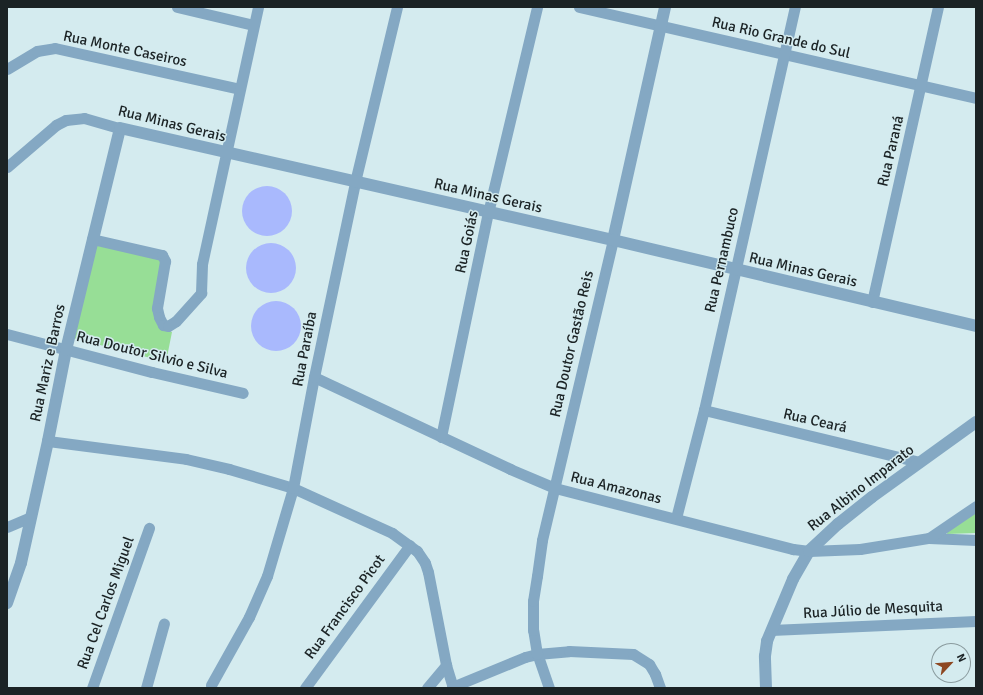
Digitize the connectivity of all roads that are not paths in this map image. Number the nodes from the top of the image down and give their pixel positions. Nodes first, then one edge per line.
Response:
1 (177, 7) edge
2 (258, 7) edge
3 (397, 7) edge
4 (537, 7) edge
5 (579, 7) edge
6 (666, 7) edge
7 (795, 7) edge
8 (938, 7) edge
9 (253, 25) junction
10 (661, 26) junction
11 (784, 53) junction
12 (7, 69) edge
13 (921, 85) junction
14 (240, 89) junction
15 (976, 98) edge
16 (120, 128) junction
17 (227, 154) junction
18 (7, 166) edge
19 (355, 182) junction
20 (488, 213) junction
21 (92, 239) junction
22 (613, 240) junction
23 (736, 270) junction
24 (872, 302) junction
25 (976, 326) edge
26 (7, 334) edge
27 (66, 350) junction
28 (314, 377) junction
29 (243, 393) dead end
30 (704, 410) junction
31 (976, 422) edge
32 (441, 436) junction
33 (48, 441) junction
34 (919, 462) junction
35 (293, 488) junction
36 (555, 488) junction
37 (976, 506) edge
38 (30, 517) junction
39 (676, 518) junction
40 (7, 527) edge
41 (149, 528) dead end
42 (929, 538) junction
43 (976, 540) edge
44 (410, 545) junction
45 (809, 551) junction
46 (7, 603) edge
47 (976, 621) edge
48 (164, 623) dead end
49 (771, 630) junction
50 (537, 654) junction
51 (446, 665) junction
52 (211, 685) dead end
53 (453, 687) edge
54 (92, 688) edge
55 (146, 688) edge
56 (305, 688) edge
57 (427, 688) edge
58 (549, 688) edge
59 (660, 688) edge
60 (766, 688) edge

1 - 9 street
2 - 9 street
3 - 19 street, Rua Paraíba
4 - 20 street, Rua Goiás
5 - 10 street, Rua Rio Grande do Sul
6 - 10 street, Rua Doutor Gastão Reis
7 - 11 street, Rua Pernambuco
8 - 13 street, Rua Paraná
9 - 14 street
10 - 11 street, Rua Rio Grande do Sul
10 - 22 street, Rua Doutor Gastão Reis
11 - 13 street, Rua Rio Grande do Sul
11 - 23 street, Rua Pernambuco
12 - 14 street, Rua Monte Caseiros
13 - 15 street, Rua Rio Grande do Sul
13 - 24 street, Rua Paraná
14 - 17 street
16 - 17 street, Rua Minas Gerais
16 - 18 street, Rua Minas Gerais
16 - 21 street, Rua Mariz e Barros
17 - 19 street, Rua Minas Gerais
17 - 21 street
19 - 20 street, Rua Minas Gerais
19 - 28 street, Rua Paraíba
20 - 22 street, Rua Minas Gerais
20 - 32 street, Rua Goiás
21 - 27 street, Rua Mariz e Barros
22 - 23 street, Rua Minas Gerais
22 - 36 street, Rua Doutor Gastão Reis
23 - 24 street, Rua Minas Gerais
23 - 30 street, Rua Pernambuco
24 - 25 street, Rua Minas Gerais
26 - 27 street, Rua Doutor Silvio e Silva
27 - 29 street, Rua Doutor Silvio e Silva
27 - 33 street, Rua Mariz e Barros
28 - 32 street, Rua Amazonas
28 - 35 street, Rua Paraíba
30 - 34 street, Rua Ceará
30 - 39 street, Rua Pernambuco
31 - 34 street, Rua Albino Imparato
32 - 36 street, Rua Amazonas
33 - 35 street
33 - 38 street, Rua Mariz e Barros
34 - 45 street, Rua Albino Imparato
35 - 44 street
35 - 52 street, Rua Paraíba
36 - 39 street, Rua Amazonas
36 - 50 street, Rua Doutor Gastão Reis
37 - 42 street, Rua Amazonas
38 - 40 street
38 - 46 street, Rua Mariz e Barros
39 - 45 street, Rua Amazonas
41 - 54 street, Rua Cel Carlos Miguel
42 - 43 street, Rua Amazonas
42 - 45 street, Rua Amazonas
44 - 51 street
44 - 56 street, Rua Francisco Picot
45 - 49 street, Rua Albino Imparato
47 - 49 street, Rua Júlio de Mesquita
48 - 55 street
49 - 60 street, Rua Albino Imparato
50 - 53 street
50 - 58 street, Rua Doutor Gastão Reis
50 - 59 street
51 - 53 street
51 - 57 street

